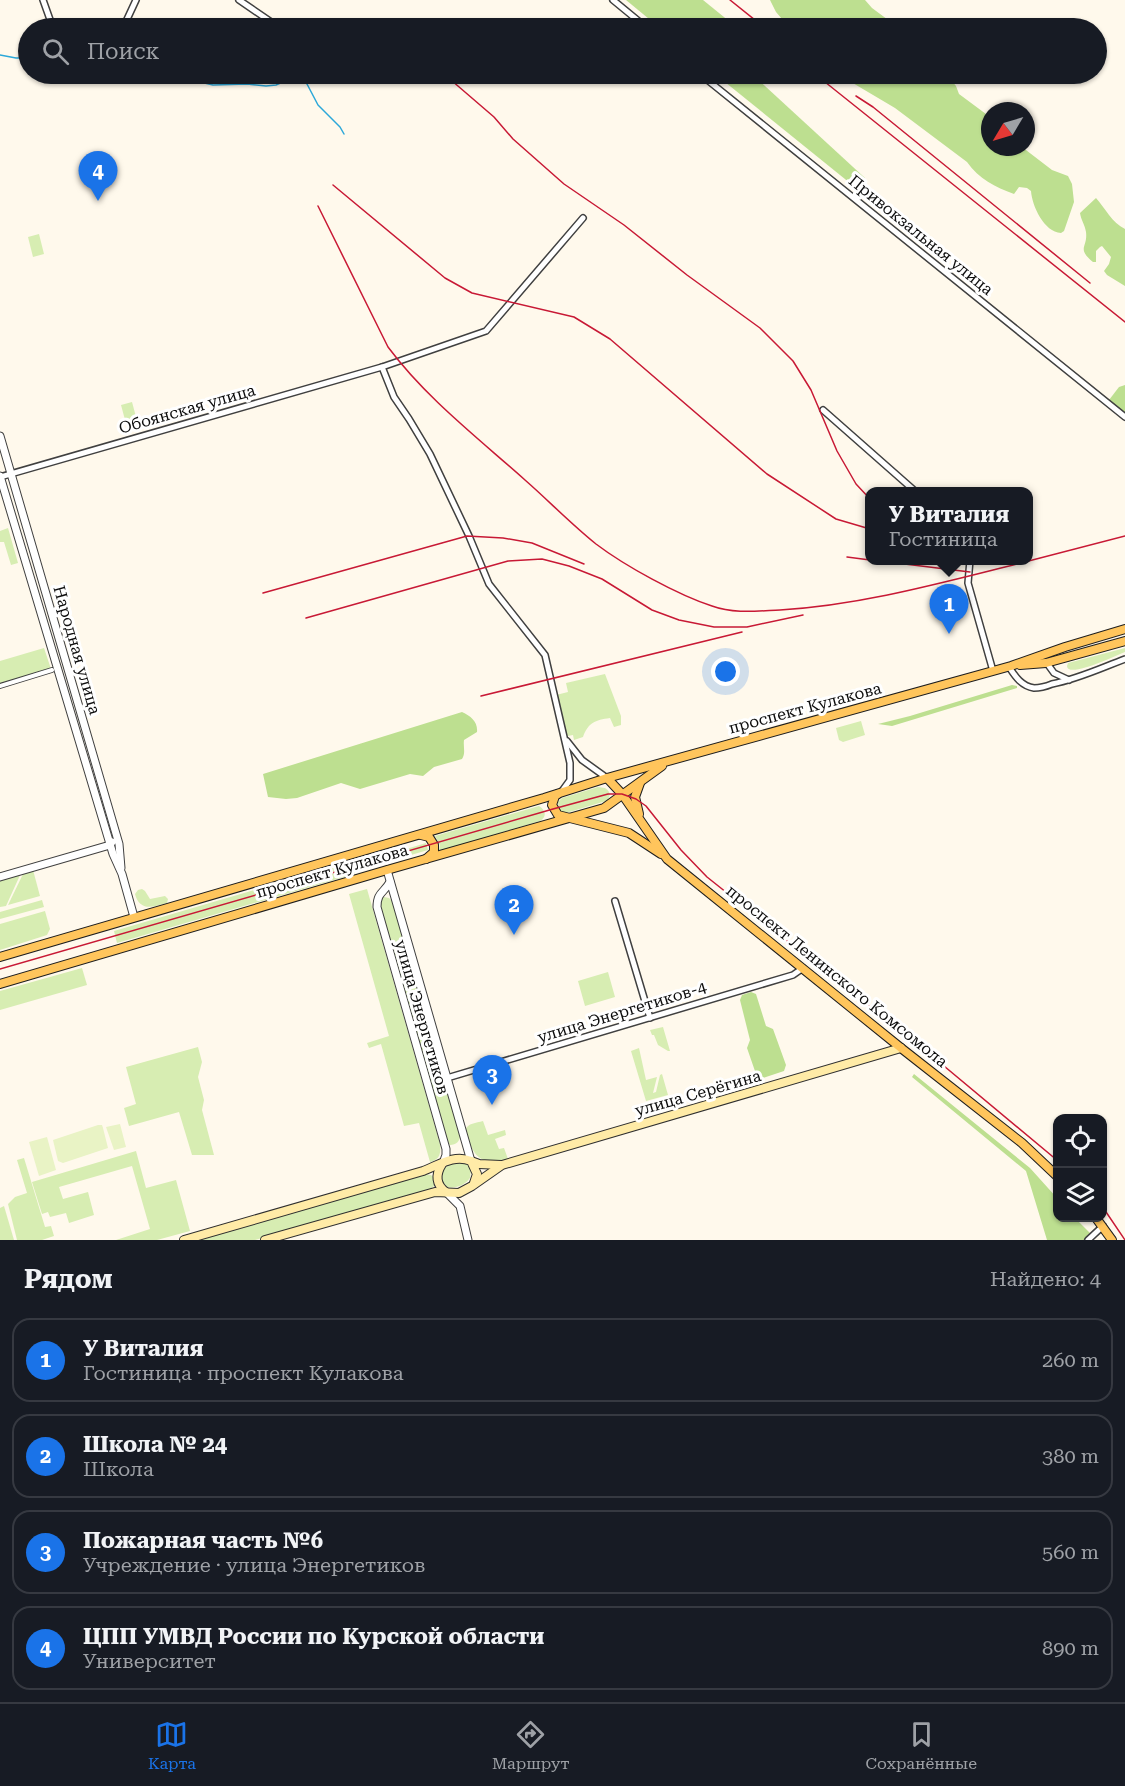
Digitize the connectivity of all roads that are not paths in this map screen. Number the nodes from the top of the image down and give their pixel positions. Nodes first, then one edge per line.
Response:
1 (43, 0) edge
2 (136, 0) edge
3 (239, 0) edge
4 (613, 0) edge
5 (49, 18) edge
6 (128, 18) edge
7 (265, 18) edge
8 (635, 18) edge
9 (713, 84) edge
10 (583, 218) dead end
11 (382, 367) junction
12 (824, 410) dead end
13 (1125, 417) edge
14 (0, 436) edge
15 (11, 474) junction
16 (0, 477) edge
17 (910, 487) edge
18 (970, 565) edge
19 (1125, 629) edge
20 (1125, 641) edge
21 (1043, 654) junction
22 (1125, 659) edge
23 (1046, 663) junction
24 (1010, 666) junction
25 (52, 670) dead end
26 (993, 671) junction
27 (1071, 680) junction
28 (0, 686) edge
29 (563, 733) junction
30 (673, 760) junction
31 (645, 777) junction
32 (610, 781) junction
33 (559, 794) junction
34 (623, 795) junction
35 (604, 808) junction
36 (566, 819) junction
37 (648, 833) junction
38 (419, 835) junction
39 (119, 844) junction
40 (110, 845) junction
41 (667, 858) junction
42 (426, 859) junction
43 (387, 870) junction
44 (122, 874) junction
45 (0, 877) edge
46 (390, 882) junction
47 (615, 902) dead end
48 (134, 917) junction
49 (0, 957) edge
50 (803, 968) junction
51 (0, 984) edge
52 (650, 1018) junction
53 (901, 1048) junction
54 (447, 1078) junction
55 (471, 1161) junction
56 (443, 1163) junction
57 (502, 1165) junction
58 (1053, 1172) edge
59 (472, 1186) junction
60 (448, 1194) junction
61 (460, 1206) junction
62 (1100, 1222) edge
63 (1103, 1226) junction
64 (184, 1240) edge
65 (266, 1240) edge
66 (468, 1240) edge
67 (1088, 1240) edge
68 (1112, 1240) edge

1 - 5 street
2 - 6 street
3 - 7 street
4 - 8 street
9 - 13 street, Привокзальная улица
10 - 11 street, Обоянская улица
11 - 15 street, Обоянская улица
11 - 29 street
12 - 17 street
14 - 15 street, Народная улица
15 - 16 street, Обоянская улица
15 - 39 street, Народная улица
16 - 40 street, Народная улица
18 - 26 street
19 - 21 main road, проспект Кулакова
20 - 23 main road, проспект Кулакова
21 - 23 street
21 - 24 main road, проспект Кулакова
22 - 27 street
23 - 24 main road, проспект Кулакова
23 - 27 street
24 - 26 main road, проспект Кулакова
24 - 27 street
25 - 28 street
26 - 30 main road, проспект Кулакова
29 - 32 street
29 - 33 street
30 - 31 main road
30 - 32 main road, проспект Кулакова
31 - 34 main road
31 - 37 main road
32 - 33 main road, проспект Кулакова
32 - 34 main road, проспект Ленинского Комсомола
32 - 35 main road
33 - 36 main road
33 - 38 main road, проспект Кулакова
34 - 35 main road
34 - 37 main road, проспект Ленинского Комсомола
35 - 36 main road
36 - 41 main road, проспект Кулакова
36 - 42 main road, проспект Кулакова
37 - 41 main road, проспект Ленинского Комсомола
38 - 42 main road
38 - 48 main road, проспект Кулакова
39 - 40 street
39 - 44 street, Народная улица
40 - 44 street, Народная улица
40 - 45 street
41 - 50 main road, проспект Ленинского Комсомола
42 - 43 main road, проспект Кулакова
43 - 46 street, улица Энергетиков
43 - 51 main road, проспект Кулакова
44 - 48 street, Народная улица
46 - 54 street, улица Энергетиков
46 - 56 street, улица Энергетиков
47 - 52 street
48 - 49 main road, проспект Кулакова
50 - 52 street, улица Энергетиков-4
50 - 53 main road, проспект Ленинского Комсомола
52 - 54 street, улица Энергетиков-4
53 - 57 main road, улица Серёгина
53 - 58 main road, проспект Ленинского Комсомола
54 - 55 street, улица Энергетиков
55 - 56 main road
55 - 57 main road
55 - 59 main road
56 - 60 main road
56 - 64 main road
57 - 59 main road
59 - 60 main road
59 - 61 street
60 - 61 street
60 - 65 main road
61 - 66 street
62 - 63 main road
63 - 67 street
63 - 68 main road

